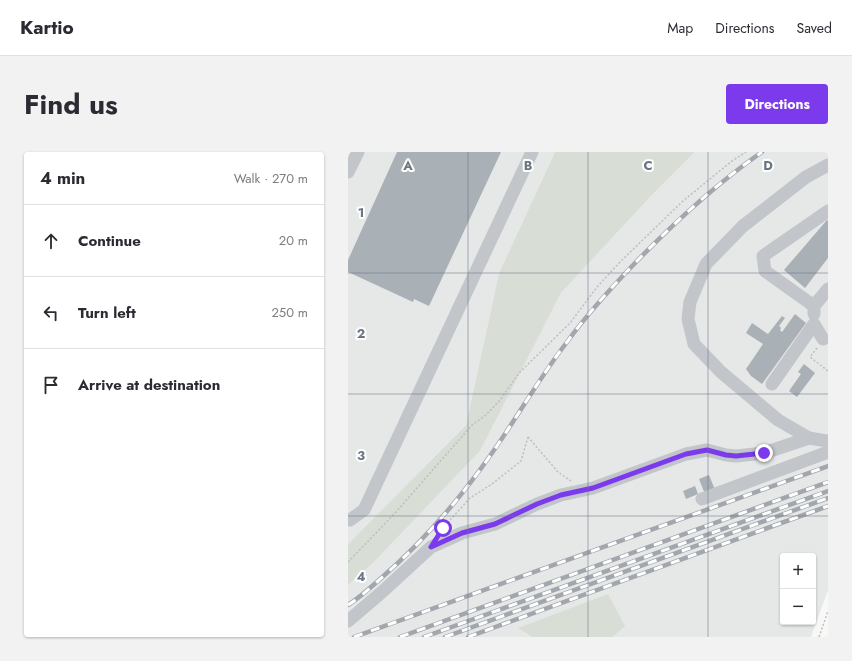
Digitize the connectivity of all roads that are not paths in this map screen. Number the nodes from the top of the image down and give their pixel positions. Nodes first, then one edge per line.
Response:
1 (358, 152) edge
2 (532, 152) edge
3 (828, 165) edge
4 (348, 172) edge
5 (828, 211) edge
6 (828, 289) edge
7 (814, 306) junction
8 (814, 324) junction
9 (823, 339) road end
10 (772, 384) dead end
11 (809, 438) junction
12 (828, 441) edge
13 (828, 452) edge
14 (702, 499) dead end
15 (348, 520) edge
16 (348, 621) edge

1 - 4 lane
2 - 15 lane
3 - 11 lane
5 - 7 lane
6 - 7 lane
7 - 8 lane
8 - 9 lane
8 - 10 lane
11 - 12 lane
11 - 16 lane
13 - 14 lane

